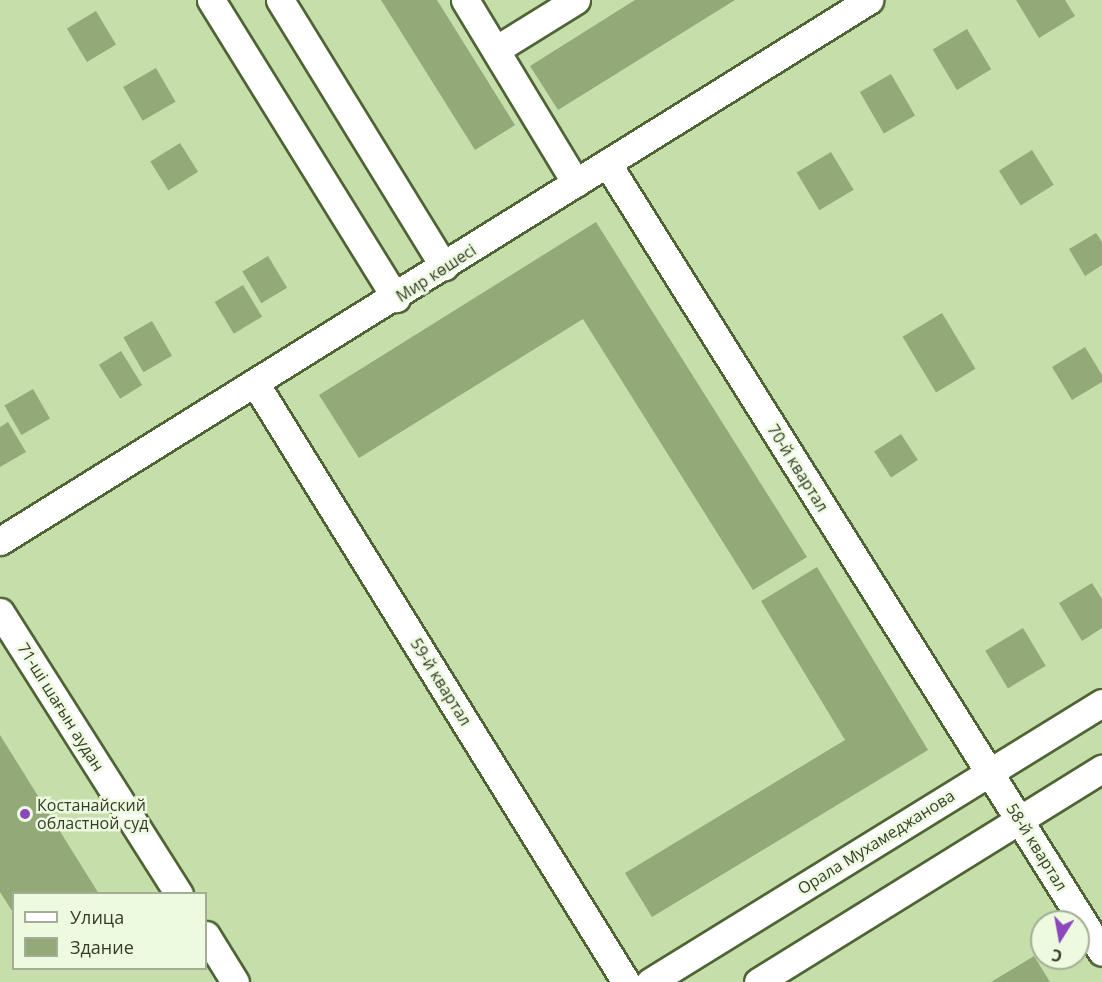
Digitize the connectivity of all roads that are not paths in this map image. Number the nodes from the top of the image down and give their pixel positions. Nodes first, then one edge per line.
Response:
1 (211, 0) edge
2 (280, 0) edge
3 (465, 0) edge
4 (576, 0) edge
5 (869, 0) edge
6 (497, 49) junction
7 (607, 163) junction
8 (576, 183) junction
9 (444, 267) junction
10 (396, 298) junction
11 (255, 383) junction
12 (0, 541) edge
13 (0, 612) edge
14 (1102, 703) edge
15 (1102, 770) edge
16 (990, 772) junction
17 (1021, 820) junction
18 (178, 892) edge
19 (207, 937) edge
20 (1102, 952) edge
21 (235, 982) edge
22 (626, 982) edge
23 (650, 982) edge
24 (758, 982) edge

1 - 10 street
2 - 9 street
3 - 6 street
4 - 6 street
5 - 7 street, Мир көшесі
6 - 8 street
7 - 8 street, Мир көшесі
7 - 16 street, 70-й квартал
8 - 9 street, Мир көшесі
9 - 10 street, Мир көшесі
10 - 11 street, Мир көшесі
11 - 12 street, Мир көшесі
11 - 22 street, 59-й квартал
13 - 18 street, 71-ші шағын аудан
14 - 16 street, Орала Мухамеджанова
15 - 17 street
16 - 17 street, 58-й квартал
16 - 23 street, Орала Мухамеджанова
17 - 20 street, 58-й квартал
17 - 24 street
19 - 21 street

